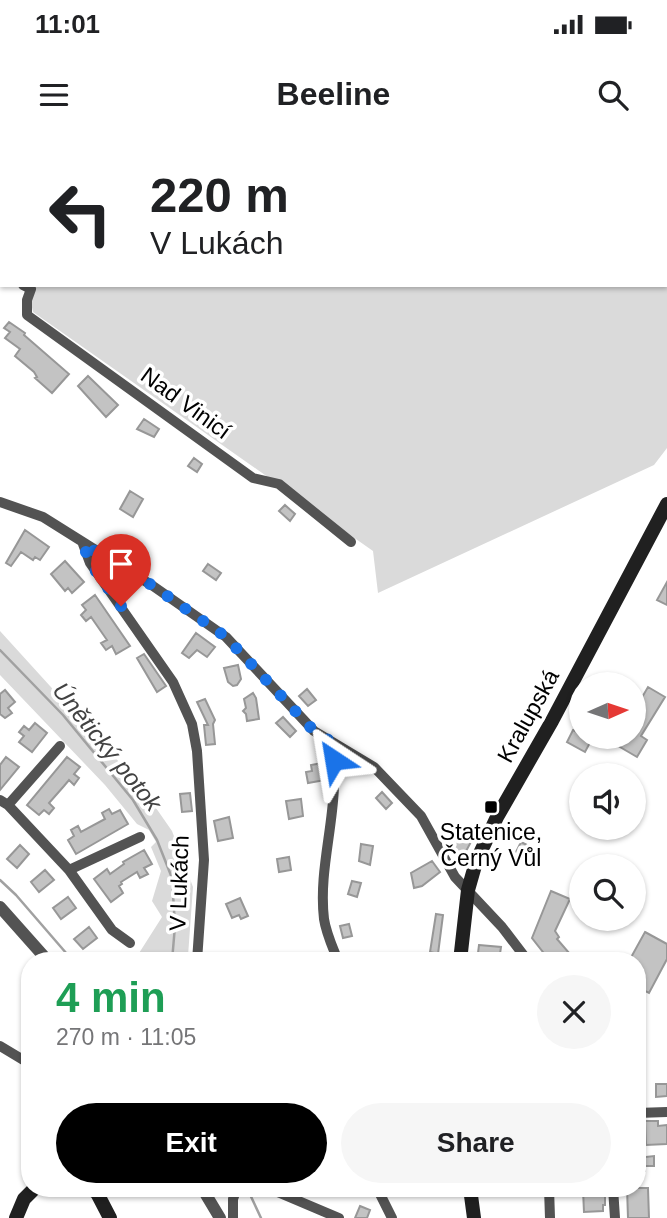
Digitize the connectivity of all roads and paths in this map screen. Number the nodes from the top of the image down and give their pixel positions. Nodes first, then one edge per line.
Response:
1 (27, 287) edge
2 (0, 502) edge
3 (667, 504) edge
4 (351, 542) dead end
5 (83, 544) junction
6 (330, 741) junction
7 (60, 747) dead end
8 (4, 802) edge
9 (140, 837) dead end
10 (69, 870) junction
11 (467, 890) junction
12 (0, 907) edge
13 (130, 943) dead end
14 (40, 952) edge
15 (198, 952) edge
16 (335, 952) edge
17 (461, 952) edge
18 (521, 952) edge
19 (0, 1045) edge
20 (21, 1058) edge
21 (667, 1112) edge
22 (646, 1113) edge
23 (26, 1197) edge
24 (99, 1197) edge
25 (207, 1197) edge
26 (234, 1197) edge
27 (289, 1197) edge
28 (382, 1197) edge
29 (471, 1197) edge
30 (549, 1197) edge
31 (613, 1197) edge
32 (16, 1218) edge
33 (110, 1218) edge
34 (220, 1218) edge
35 (233, 1218) edge
36 (339, 1218) edge
37 (392, 1218) edge
38 (474, 1218) edge
39 (550, 1218) edge
40 (614, 1218) edge

1 - 4 street, Nad Vinicí
2 - 5 street
3 - 11 main road, Kralupská
5 - 6 street
5 - 15 street, V Lukách
6 - 11 street
6 - 16 street
7 - 8 street
8 - 10 street
9 - 10 street
10 - 13 street
11 - 17 main road, Kralupská
11 - 18 street
12 - 14 street
19 - 20 street
21 - 22 street
23 - 32 main road
24 - 33 main road
25 - 34 street
26 - 35 street
27 - 36 street
28 - 37 street
29 - 38 main road
30 - 39 street
31 - 40 street

